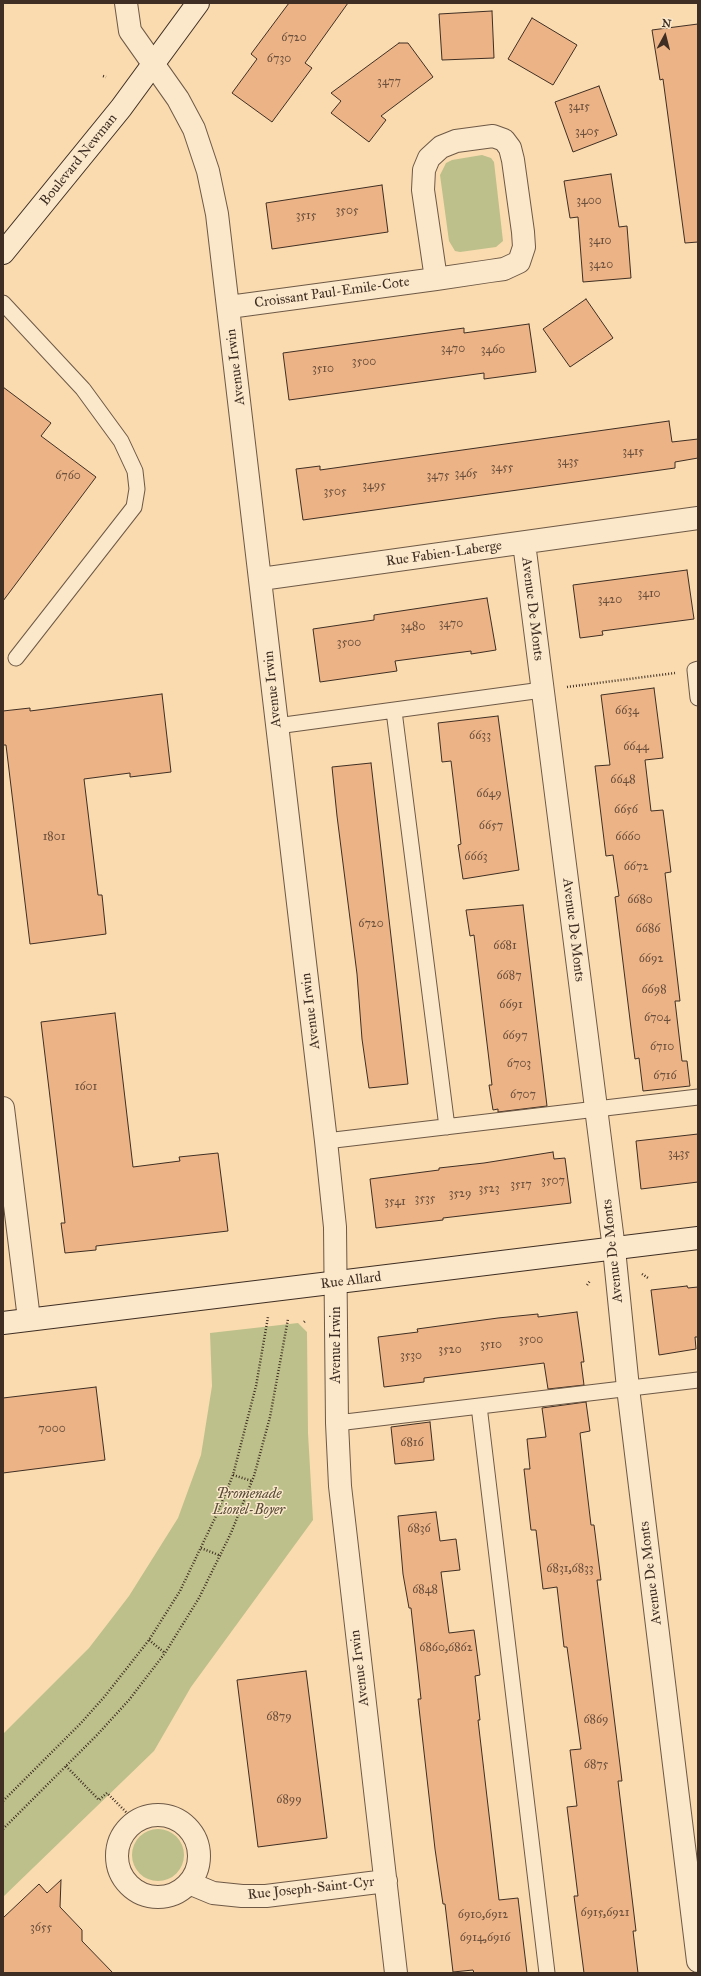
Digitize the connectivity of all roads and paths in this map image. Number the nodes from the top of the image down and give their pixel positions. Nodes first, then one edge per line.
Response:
1 (126, 3) edge
2 (198, 3) edge
3 (153, 64) junction
4 (3, 254) edge
5 (436, 279) junction
6 (3, 303) edge
7 (229, 307) junction
8 (698, 518) edge
9 (524, 543) junction
10 (261, 579) junction
11 (16, 658) dead end
12 (696, 670) edge
13 (542, 690) junction
14 (698, 698) edge
15 (394, 711) junction
16 (277, 726) junction
17 (698, 1097) edge
18 (3, 1108) edge
19 (596, 1110) junction
20 (447, 1127) junction
21 (326, 1141) junction
22 (698, 1238) edge
23 (614, 1249) junction
24 (642, 1274) dead end
25 (648, 1278) dead end
26 (590, 1281) dead end
27 (336, 1283) junction
28 (587, 1286) dead end
29 (268, 1317) dead end
30 (288, 1319) dead end
31 (29, 1320) junction
32 (3, 1323) edge
33 (698, 1380) edge
34 (628, 1388) junction
35 (479, 1406) junction
36 (337, 1422) junction
37 (233, 1475) junction
38 (252, 1481) junction
39 (201, 1548) junction
40 (221, 1556) junction
41 (148, 1640) junction
42 (165, 1653) junction
43 (66, 1766) junction
44 (3, 1801) edge
45 (135, 1821) junction
46 (3, 1829) edge
47 (386, 1881) junction
48 (189, 1883) junction
49 (698, 1961) edge
50 (396, 1973) edge
51 (547, 1973) edge

1 - 3 street, Avenue Irwin
2 - 3 street, Boulevard Newman
3 - 4 street, Boulevard Newman
3 - 7 street, Avenue Irwin
5 - 5 street, Croissant Paul-Emile-Cote
5 - 7 street, Croissant Paul-Emile-Cote
6 - 11 lane
7 - 10 street, Avenue Irwin
8 - 9 street, Rue Fabien-Laberge
9 - 10 street, Rue Fabien-Laberge
9 - 13 street, Avenue De Monts
10 - 16 street, Avenue Irwin
12 - 13 path
12 - 14 lane
13 - 15 lane
13 - 19 street, Avenue De Monts
15 - 16 lane
15 - 20 lane
16 - 21 street, Avenue Irwin
17 - 19 lane
18 - 31 street
19 - 20 lane
19 - 23 street, Avenue De Monts
20 - 21 lane
21 - 27 street, Avenue Irwin
22 - 23 street, Rue Allard
23 - 27 street, Rue Allard
23 - 34 street, Avenue De Monts
24 - 25 path
26 - 28 path
27 - 31 street, Rue Allard
27 - 36 street, Avenue Irwin
29 - 37 path
30 - 38 path
31 - 32 street, Rue Allard
33 - 34 lane
34 - 35 lane
34 - 49 street, Avenue De Monts
35 - 36 lane
35 - 51 lane
36 - 47 street, Avenue Irwin
37 - 38 path
37 - 39 path
38 - 40 path
39 - 40 path
39 - 41 path
40 - 42 path
41 - 42 path
41 - 44 path
42 - 43 path
43 - 45 path
43 - 46 path
45 - 48 street
45 - 48 street
47 - 48 street, Rue Joseph-Saint-Cyr
47 - 50 street, Avenue Irwin

